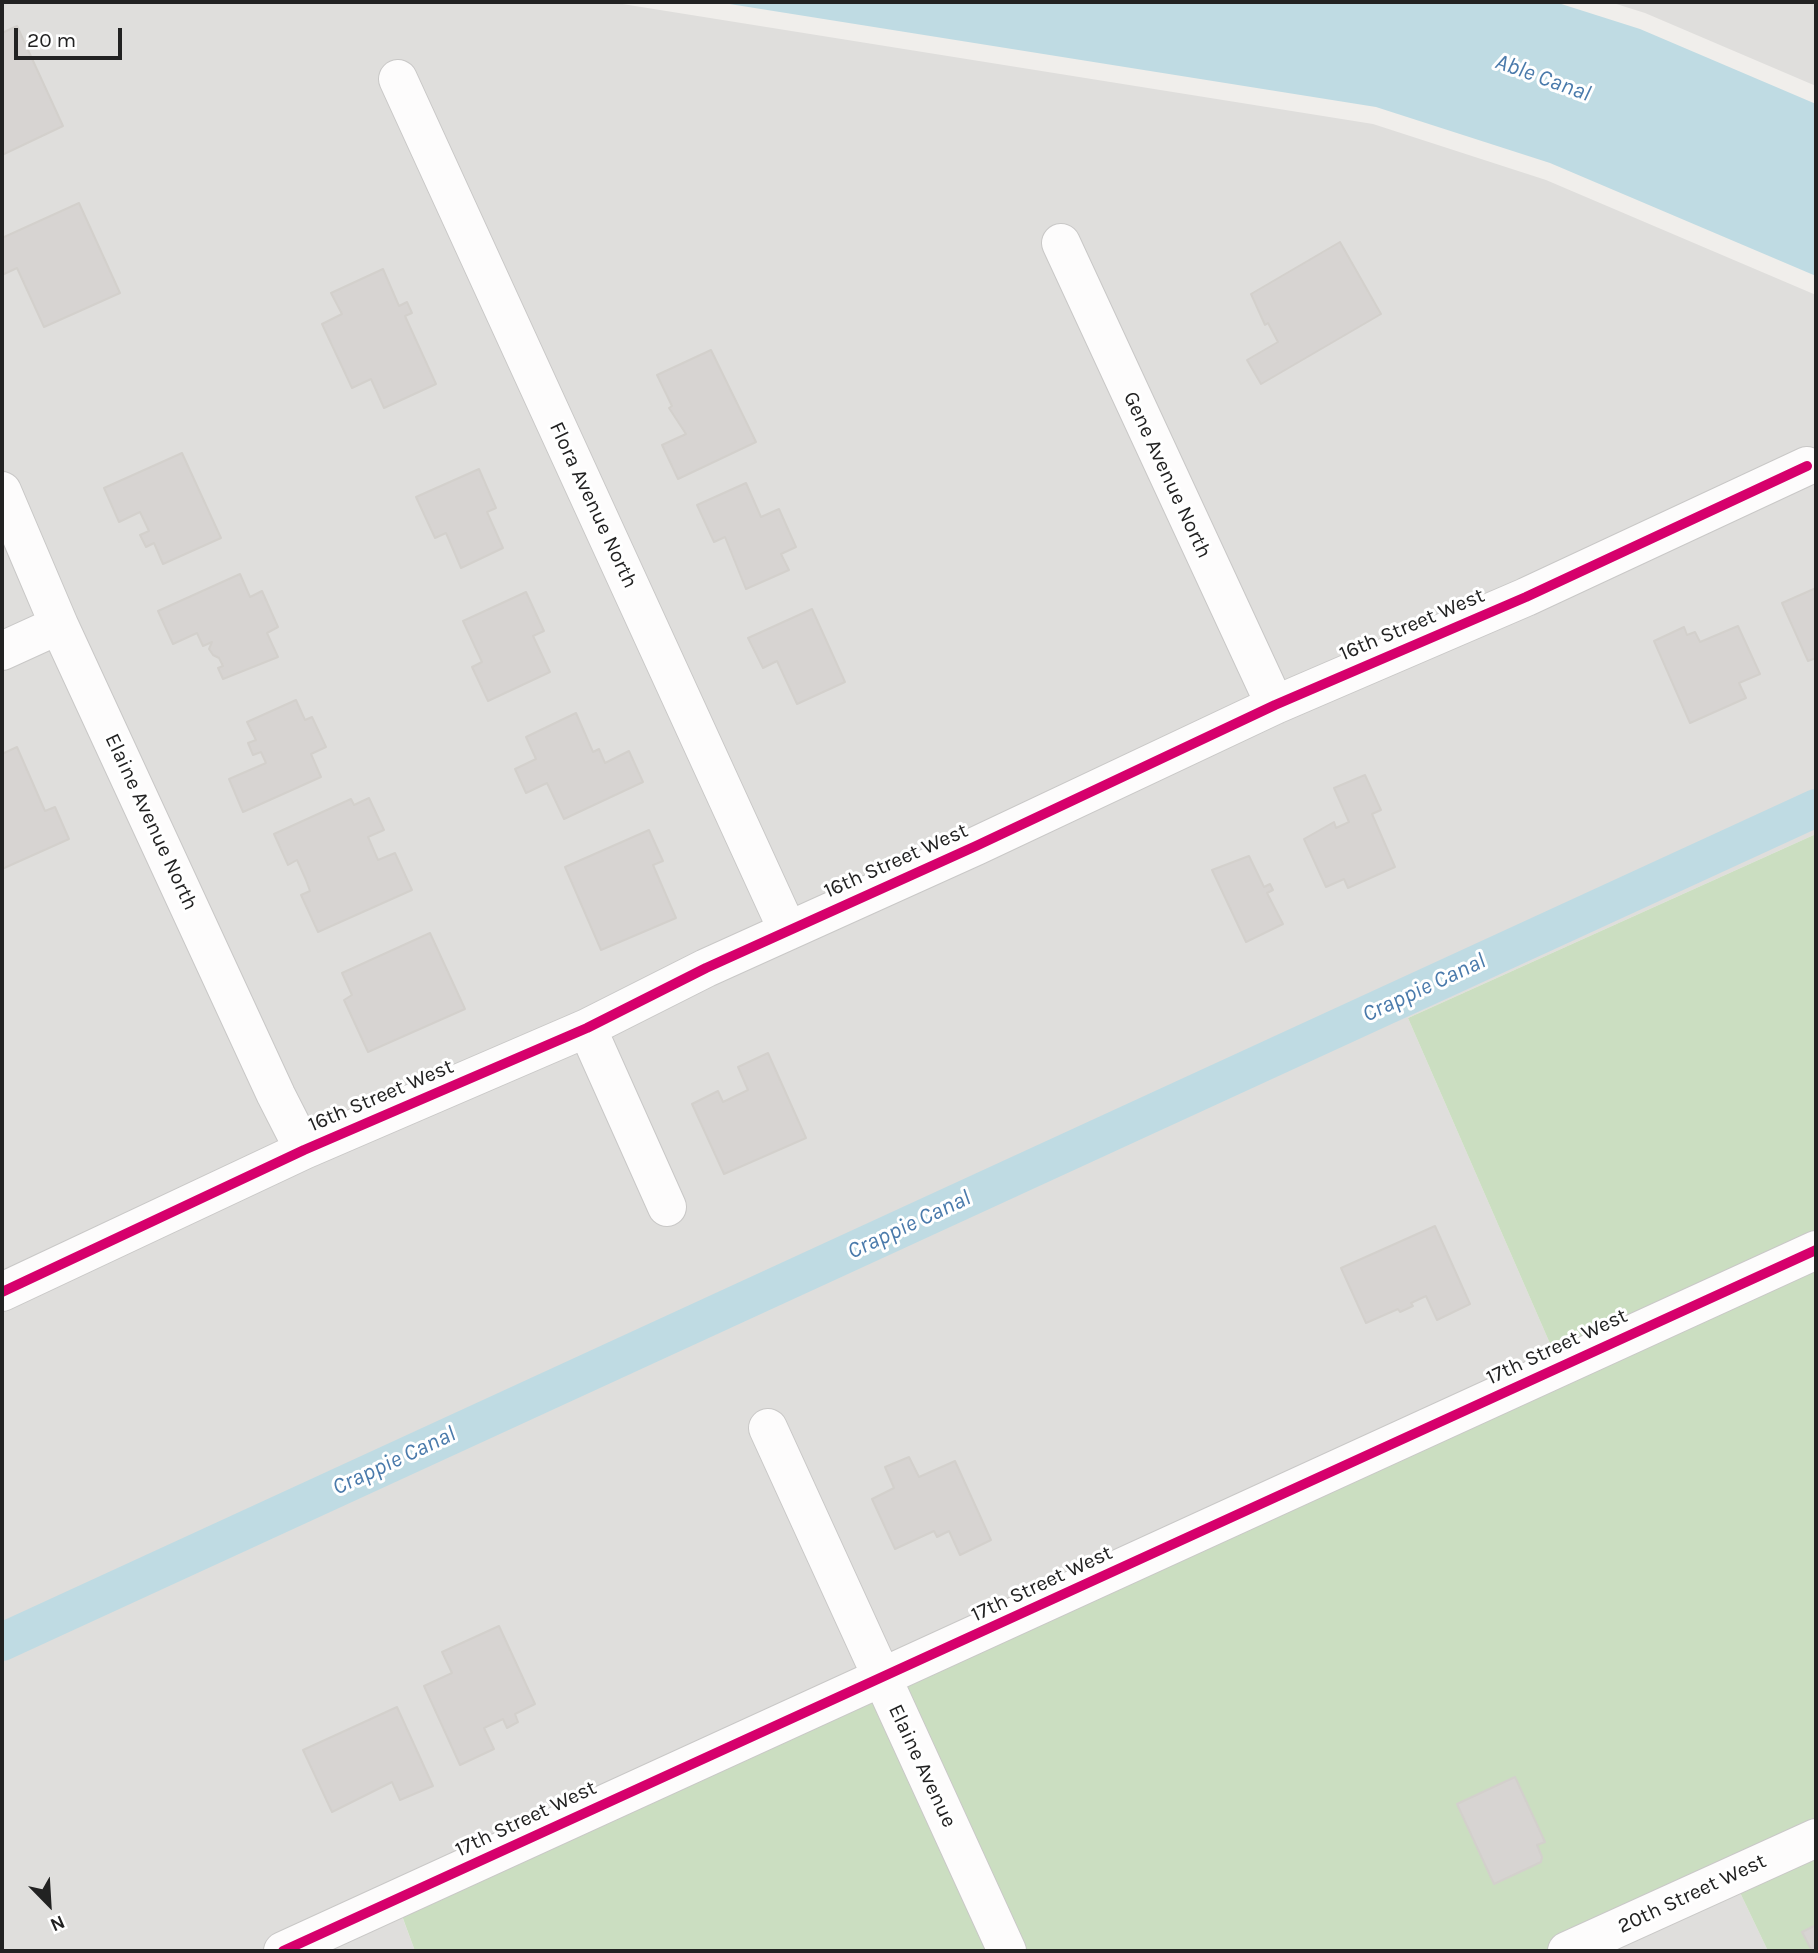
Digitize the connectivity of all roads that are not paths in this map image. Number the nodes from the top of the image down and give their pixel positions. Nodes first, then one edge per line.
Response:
1 (398, 79) dead end
2 (1061, 243) dead end
3 (1807, 466) dead end
4 (2, 491) edge
5 (59, 625) junction
6 (2, 651) edge
7 (1275, 705) junction
8 (788, 931) junction
9 (587, 1028) junction
10 (304, 1150) junction
11 (667, 1207) dead end
12 (1816, 1250) edge
13 (2, 1293) edge
14 (768, 1428) dead end
15 (882, 1678) junction
16 (1816, 1838) edge
17 (283, 1951) edge
18 (1007, 1951) edge
19 (1567, 1951) edge

1 - 8 street, Flora Avenue North
2 - 7 street, Gene Avenue North
3 - 7 street, 16th Street West
4 - 5 street, Elaine Avenue North
5 - 6 street
5 - 10 street, Elaine Avenue North
7 - 8 street, 16th Street West
8 - 9 street, 16th Street West
9 - 10 street, 16th Street West
9 - 11 street
10 - 13 street, 16th Street West
12 - 15 street, 17th Street West
14 - 15 street, Elaine Avenue
15 - 17 street, 17th Street West
15 - 18 street, Elaine Avenue
16 - 19 street, 20th Street West

